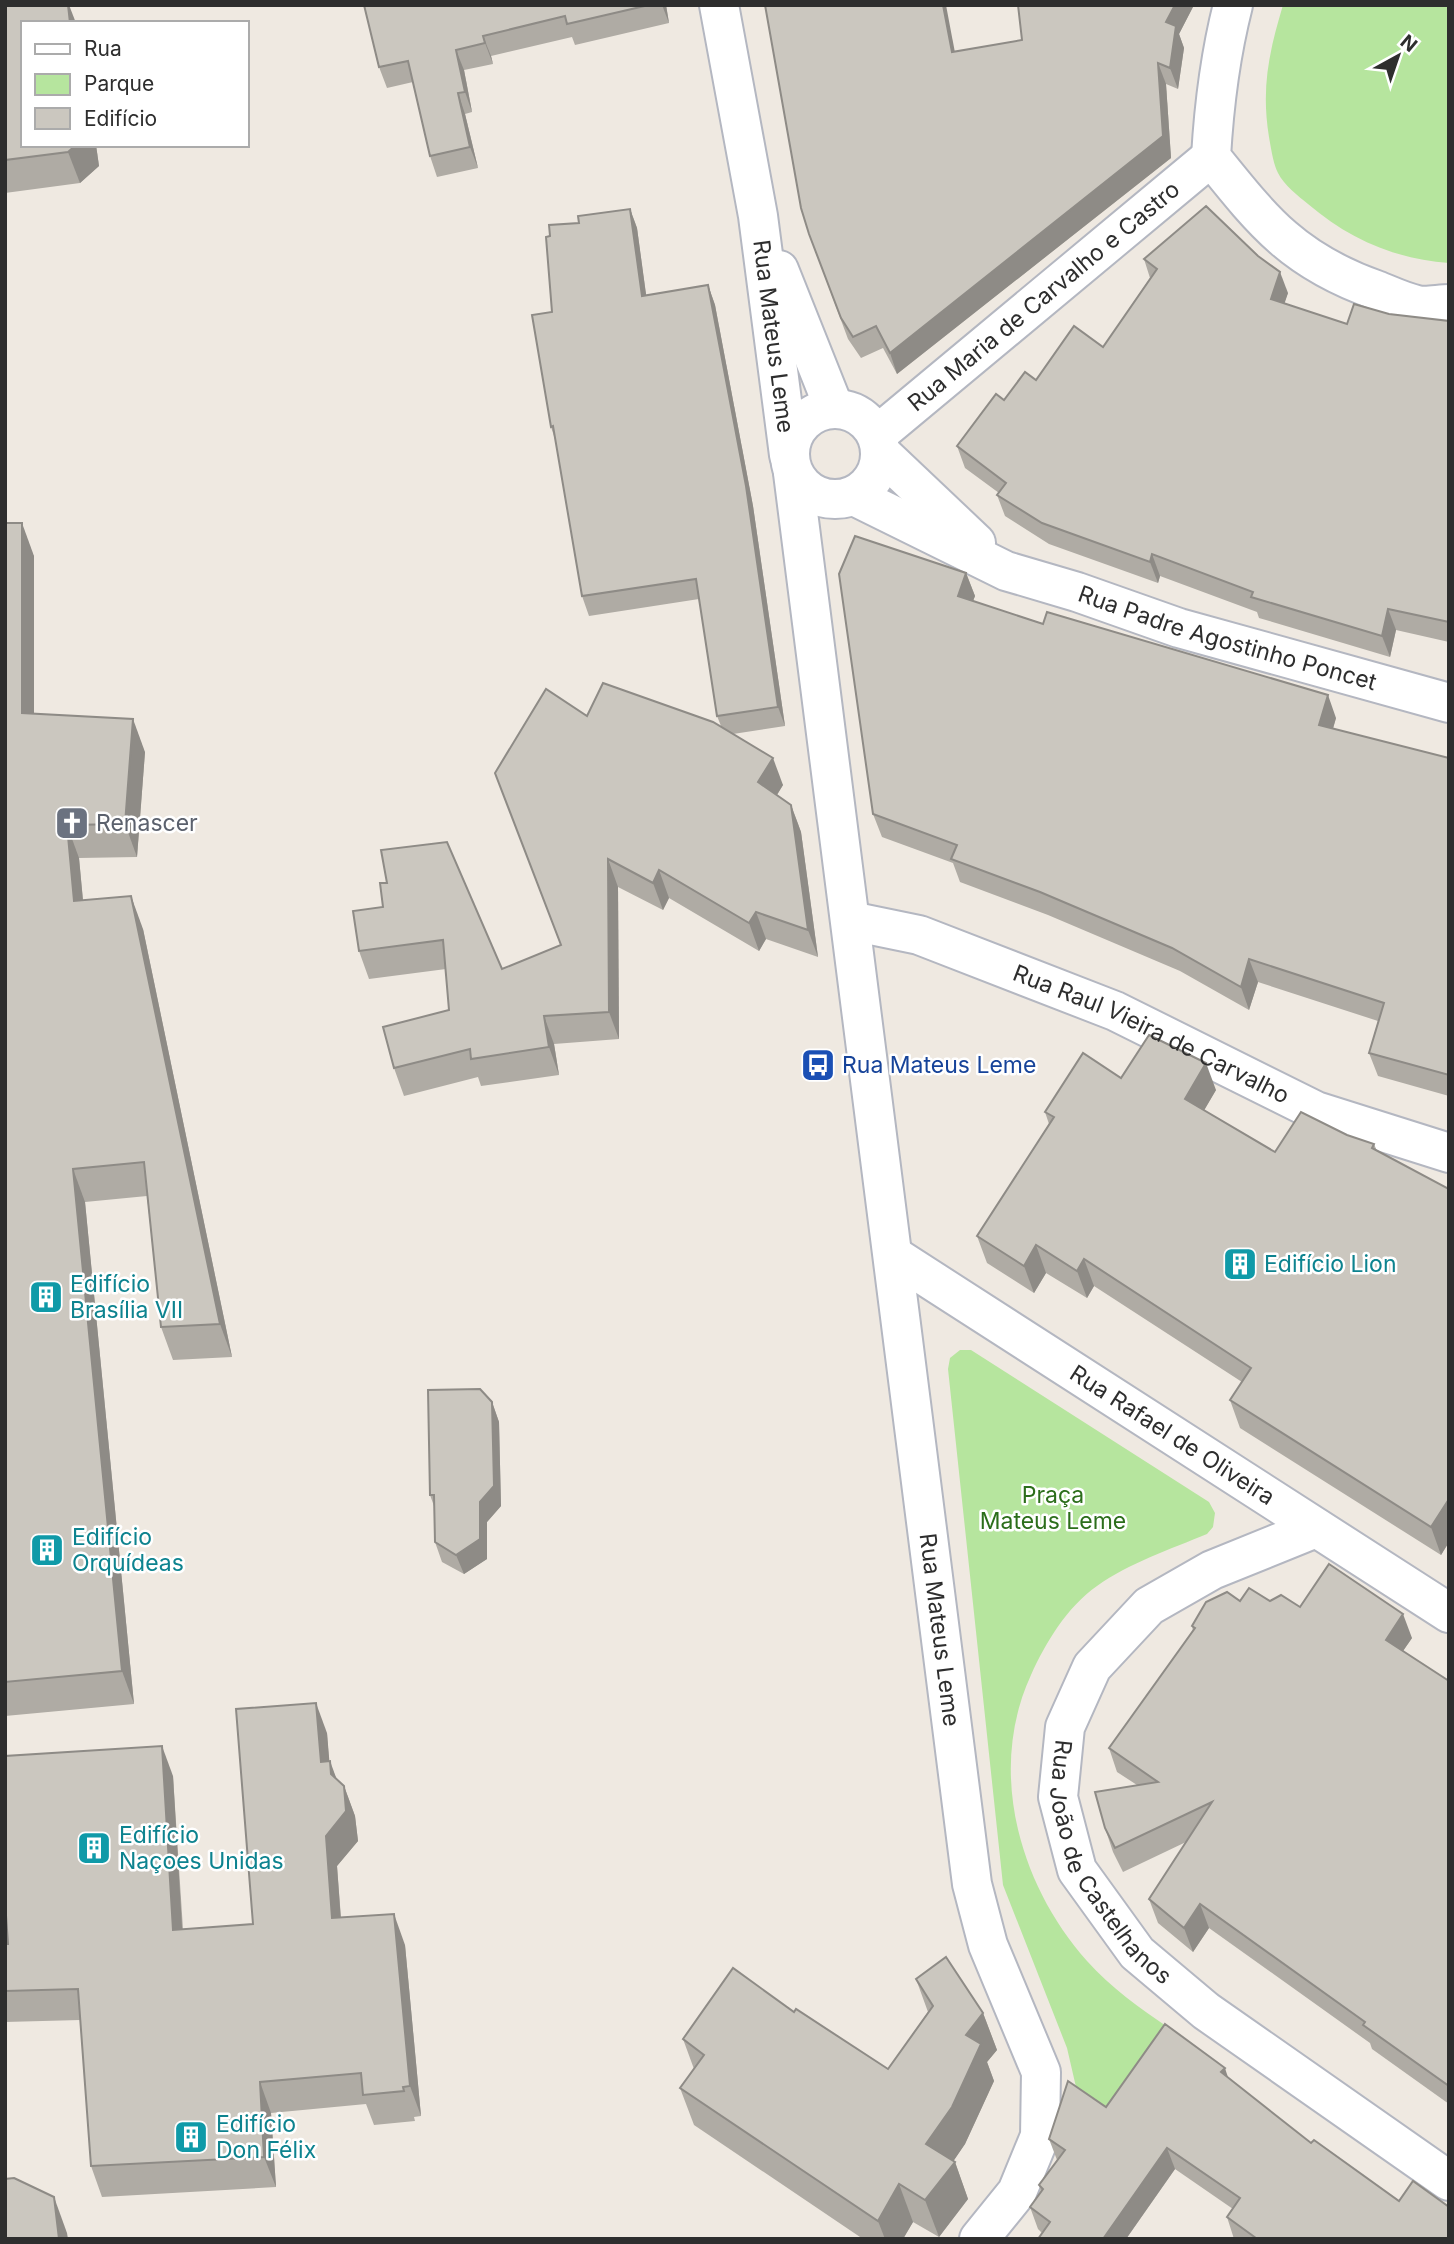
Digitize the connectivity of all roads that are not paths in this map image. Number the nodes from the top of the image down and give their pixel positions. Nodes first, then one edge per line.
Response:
1 (719, 5) edge
2 (1233, 5) edge
3 (1212, 158) junction
4 (758, 216) junction
5 (1449, 304) edge
6 (834, 408) junction
7 (879, 444) junction
8 (791, 464) junction
9 (845, 498) junction
10 (1006, 571) junction
11 (813, 617) junction
12 (1449, 703) edge
13 (851, 921) junction
14 (1449, 1153) edge
15 (894, 1256) junction
16 (1316, 1528) junction
17 (1449, 1613) edge
18 (1449, 2181) edge
19 (979, 2239) edge

1 - 4 street, Rua Mateus Leme
2 - 3 street
3 - 5 street
3 - 7 street, Rua Maria de Carvalho e Castro
4 - 6 street, Rua Mateus Leme
4 - 8 street, Rua Mateus Leme
6 - 7 street
6 - 8 street
7 - 9 street
7 - 10 street, Rua Padre Agostinho Poncet
8 - 9 street
8 - 11 street, Rua Mateus Leme
9 - 10 street, Rua Padre Agostinho Poncet
9 - 11 street, Rua Mateus Leme
10 - 12 street, Rua Padre Agostinho Poncet
11 - 13 street, Rua Mateus Leme
13 - 14 street, Rua Raul Vieira de Carvalho
13 - 15 street, Rua Mateus Leme
15 - 16 street, Rua Rafael de Oliveira
15 - 19 street, Rua Mateus Leme
16 - 17 street, Rua Rafael de Oliveira
16 - 18 street, Rua João de Castelhanos

